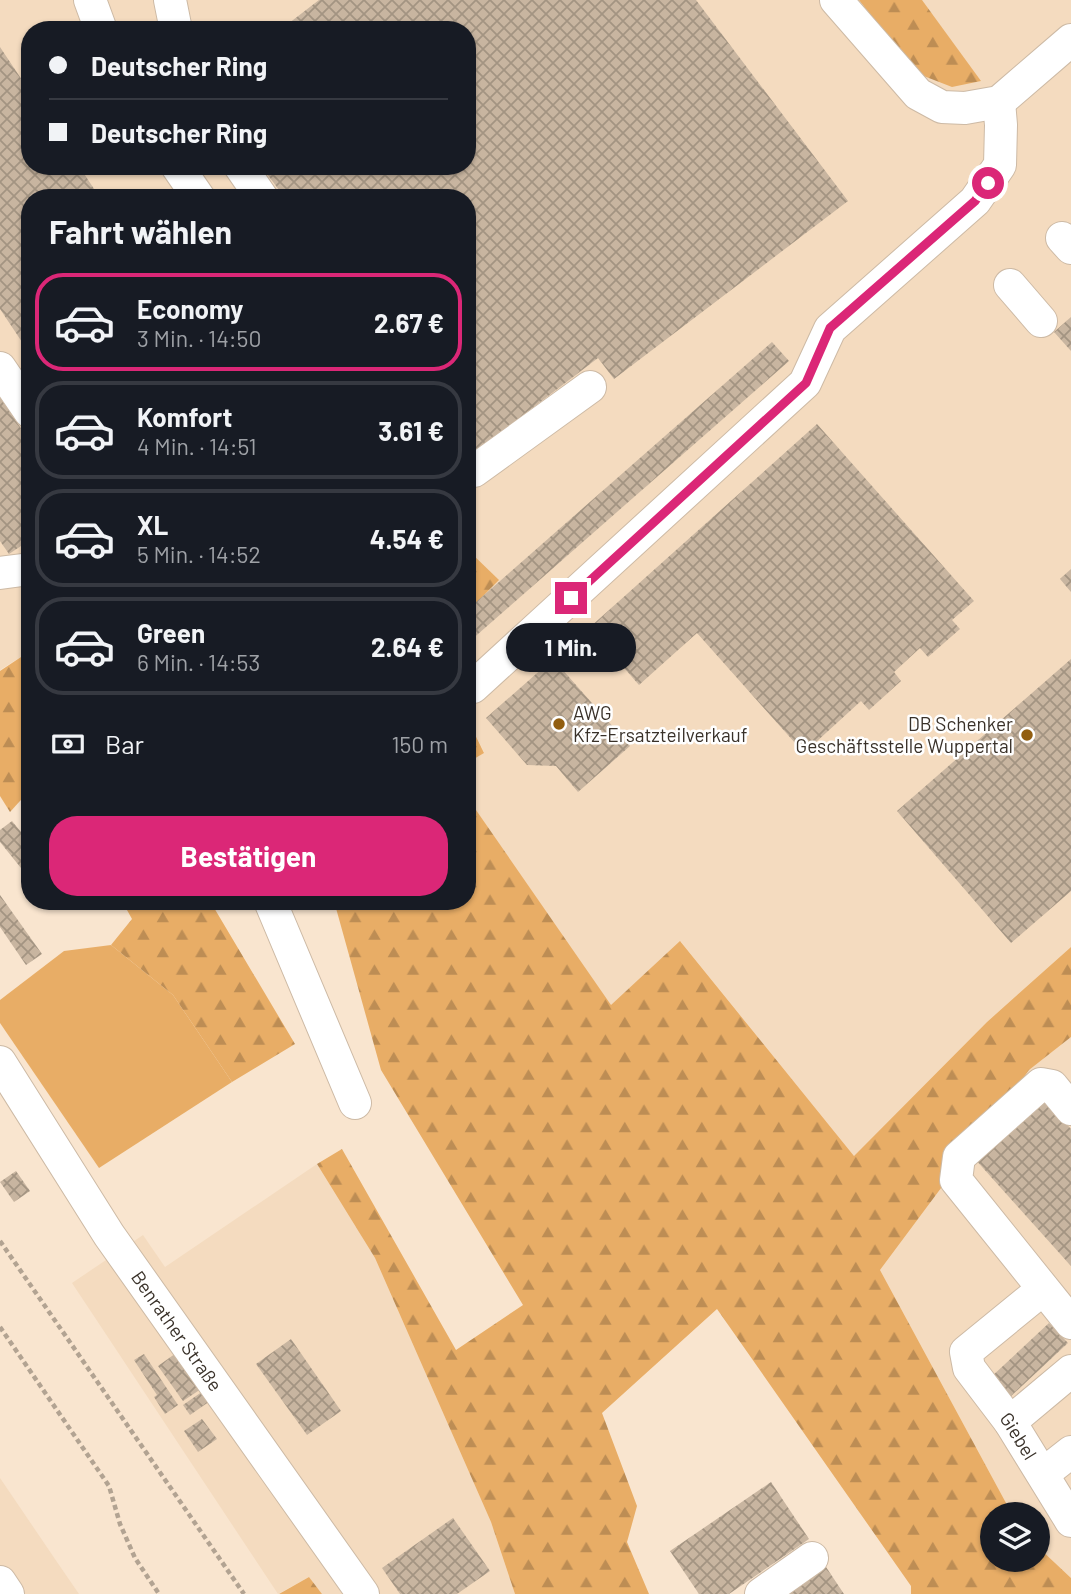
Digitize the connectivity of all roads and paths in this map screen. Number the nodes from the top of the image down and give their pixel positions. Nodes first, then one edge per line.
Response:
1 (90, 0) edge
2 (170, 0) edge
3 (836, 0) edge
4 (98, 21) edge
5 (174, 21) edge
6 (1071, 40) edge
7 (999, 102) junction
8 (1010, 285) dead end
9 (1041, 321) dead end
10 (0, 368) edge
11 (590, 387) dead end
12 (21, 399) edge
13 (476, 470) edge
14 (21, 570) edge
15 (0, 573) edge
16 (476, 684) edge
17 (274, 910) edge
18 (0, 1062) edge
19 (355, 1103) dead end
20 (1071, 1110) edge
21 (0, 1241) edge
22 (1043, 1290) junction
23 (1071, 1323) edge
24 (0, 1327) edge
25 (1071, 1371) edge
26 (1010, 1422) junction
27 (1071, 1452) edge
28 (1043, 1474) junction
29 (1071, 1521) edge
30 (812, 1558) dead end
31 (0, 1582) edge
32 (8, 1594) edge
33 (159, 1594) edge
34 (244, 1594) edge
35 (363, 1594) edge
36 (761, 1594) edge

1 - 4 street
2 - 5 street
3 - 7 street
6 - 7 street
7 - 16 street
8 - 9 street
10 - 12 street
11 - 13 street
14 - 15 street
17 - 19 street
18 - 35 street, Benrather Straße
20 - 22 street
21 - 34 path
22 - 23 street
22 - 26 street, Giebel
24 - 33 path
25 - 26 street
26 - 28 street, Giebel
27 - 28 street
28 - 29 street, Giebel
30 - 36 street
31 - 32 street

